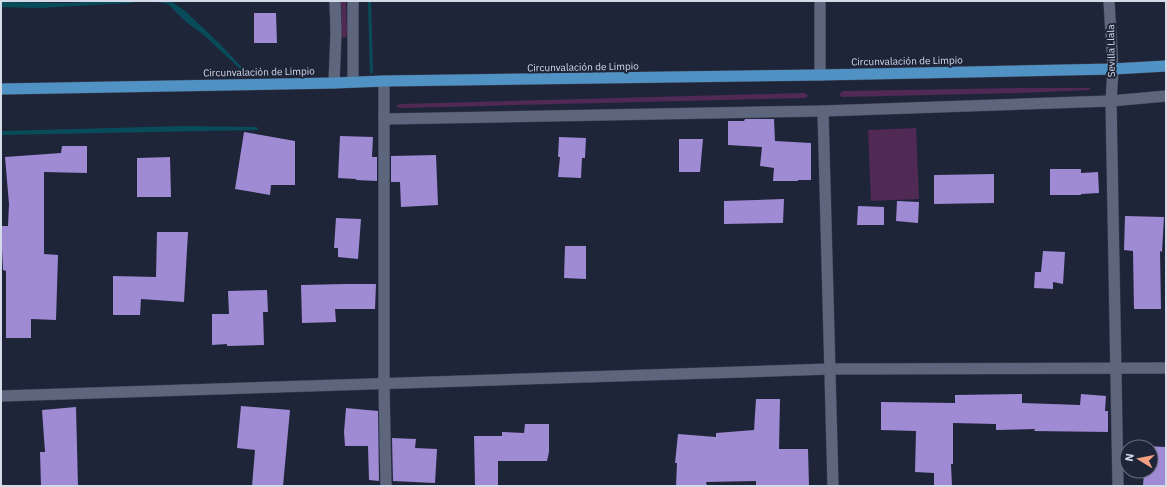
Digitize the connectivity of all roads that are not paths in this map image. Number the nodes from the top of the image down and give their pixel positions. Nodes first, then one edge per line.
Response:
1 (335, 1) edge
2 (353, 1) edge
3 (820, 1) edge
4 (1110, 1) edge
5 (1166, 66) edge
6 (1113, 69) junction
7 (820, 75) junction
8 (384, 81) junction
9 (353, 82) junction
10 (334, 83) junction
11 (1, 89) edge
12 (1166, 96) edge
13 (1111, 101) junction
14 (823, 111) junction
15 (384, 119) junction
16 (1116, 368) junction
17 (1166, 368) edge
18 (830, 369) junction
19 (384, 384) junction
20 (1, 396) edge
21 (386, 486) edge
22 (834, 486) edge
23 (1118, 486) edge

1 - 10 street
2 - 9 street
3 - 7 street
4 - 6 street, Sevilla Llala
5 - 6 highway, Circunvalación de Limpio
6 - 7 highway, Circunvalación de Limpio
6 - 13 street, Sevilla Llala
7 - 8 highway, Circunvalación de Limpio
8 - 9 highway, Circunvalación de Limpio
8 - 15 street
9 - 10 highway, Circunvalación de Limpio
10 - 11 highway, Circunvalación de Limpio
12 - 13 street
13 - 14 street
13 - 16 street, Sevilla Llala
14 - 15 street
14 - 18 street
15 - 19 street
16 - 17 street
16 - 18 street
16 - 23 street, Sevilla Llala
18 - 19 street
18 - 22 street
19 - 20 street
19 - 21 street

